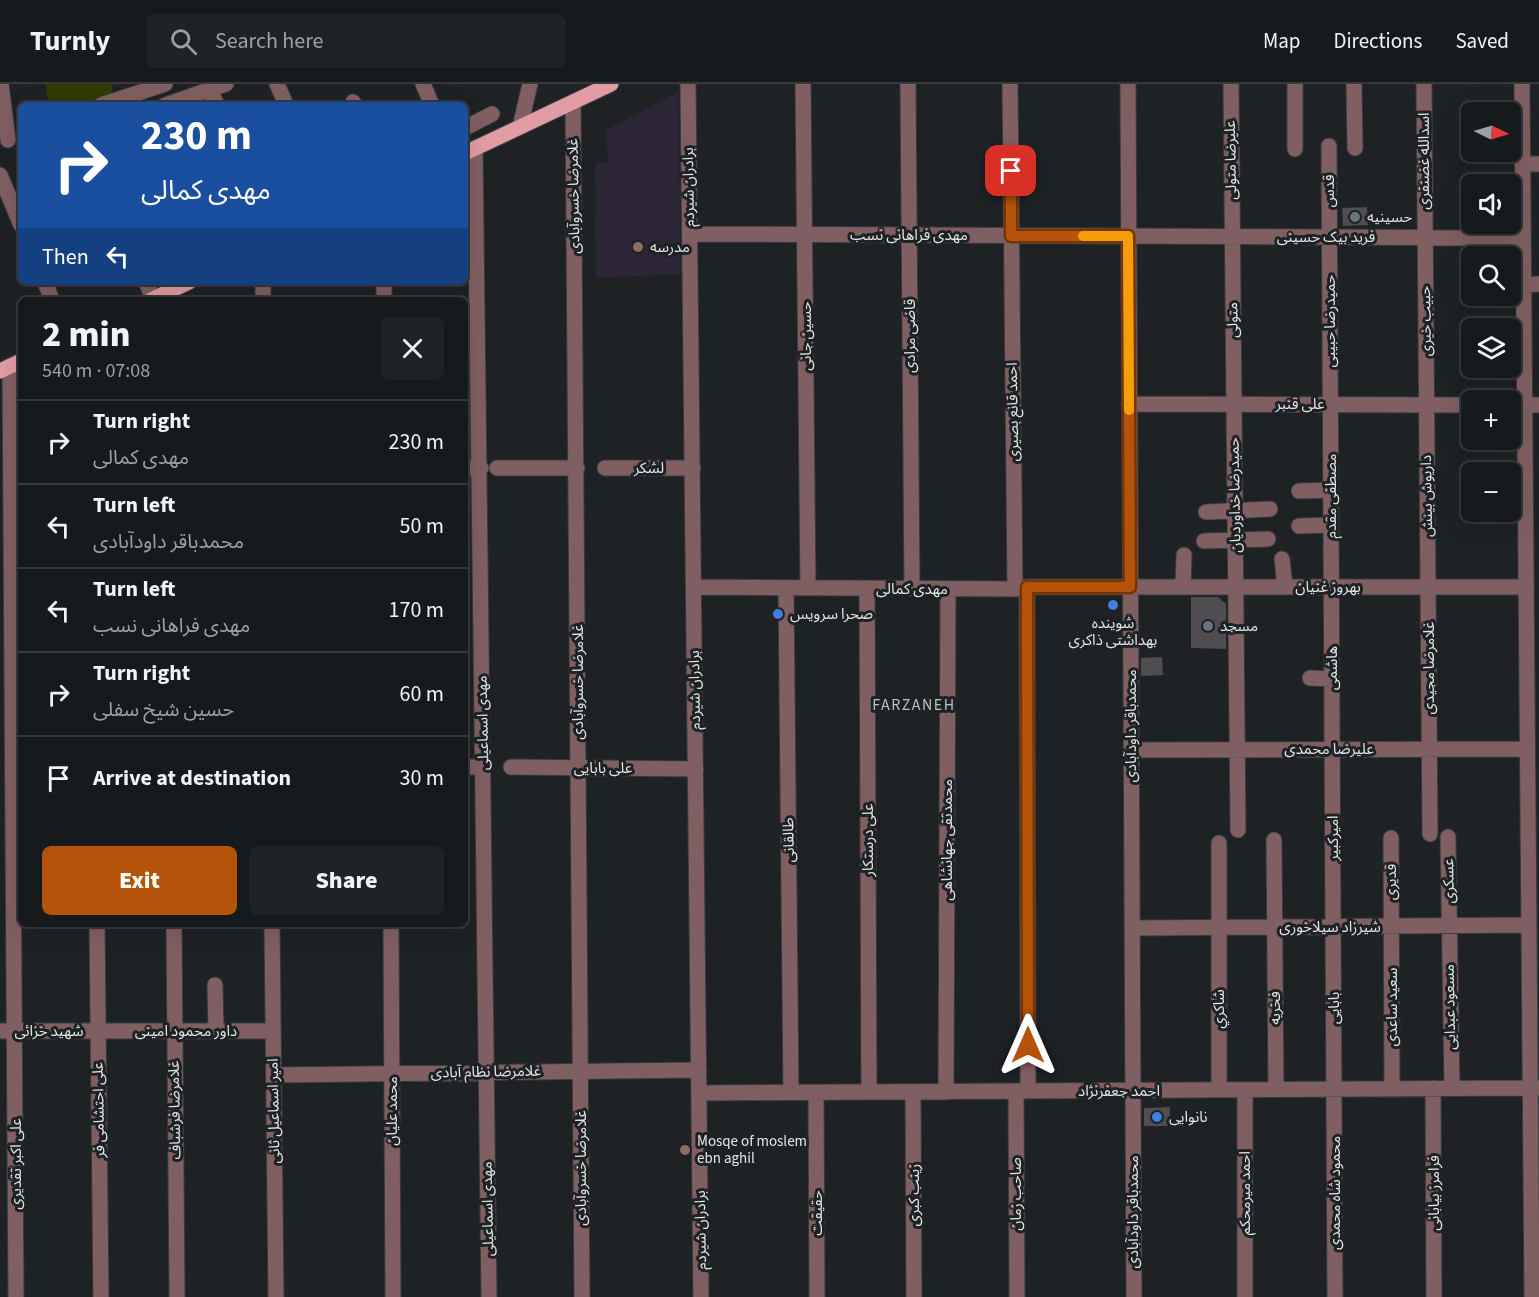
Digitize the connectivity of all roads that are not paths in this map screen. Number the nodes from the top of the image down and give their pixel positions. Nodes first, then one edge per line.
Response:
1 (1, 84) edge
2 (165, 84) edge
3 (226, 84) edge
4 (277, 84) edge
5 (423, 84) edge
6 (530, 84) edge
7 (611, 84) edge
8 (688, 84) edge
9 (803, 84) edge
10 (908, 84) edge
11 (1010, 84) edge
12 (1128, 84) edge
13 (1231, 84) edge
14 (1295, 84) edge
15 (1354, 84) edge
16 (1424, 84) edge
17 (1522, 84) edge
18 (210, 90) junction
19 (127, 96) edge
20 (148, 98) edge
21 (110, 102) edge
22 (174, 102) edge
23 (216, 102) edge
24 (285, 102) edge
25 (431, 102) edge
26 (573, 102) junction
27 (492, 114) dead end
28 (468, 126) edge
29 (520, 127) junction
30 (10, 140) edge
31 (1329, 146) dead end
32 (1354, 148) dead end
33 (1296, 149) dead end
34 (470, 150) edge
35 (1522, 164) junction
36 (1539, 164) edge
37 (0, 175) edge
38 (18, 218) edge
39 (690, 234) junction
40 (805, 235) junction
41 (910, 235) junction
42 (1011, 236) junction
43 (1128, 236) junction
44 (1232, 237) junction
45 (1330, 237) junction
46 (1425, 238) junction
47 (1523, 238) junction
48 (1531, 284) edge
49 (148, 285) edge
50 (183, 285) edge
51 (158, 297) edge
52 (161, 297) edge
53 (10, 366) edge
54 (1129, 404) junction
55 (1234, 404) junction
56 (1330, 405) junction
57 (1427, 405) junction
58 (1461, 405) edge
59 (1525, 405) edge
60 (473, 468) edge
61 (496, 468) dead end
62 (577, 468) junction
63 (605, 468) dead end
64 (693, 468) junction
65 (1331, 490) junction
66 (1299, 491) dead end
67 (1270, 509) dead end
68 (1206, 512) dead end
69 (1233, 512) junction
70 (1331, 525) junction
71 (1299, 526) dead end
72 (1268, 539) dead end
73 (1204, 541) dead end
74 (1236, 542) junction
75 (1532, 543) edge
76 (1184, 555) dead end
77 (1282, 559) dead end
78 (1428, 586) junction
79 (694, 587) junction
80 (1130, 587) junction
81 (1183, 587) junction
82 (1236, 587) junction
83 (1285, 587) junction
84 (1332, 587) junction
85 (1526, 587) junction
86 (786, 588) junction
87 (808, 588) junction
88 (867, 588) junction
89 (912, 588) junction
90 (1021, 588) junction
91 (948, 589) junction
92 (1533, 631) edge
93 (1310, 678) dead end
94 (1332, 679) junction
95 (1430, 749) junction
96 (1527, 749) junction
97 (1131, 750) junction
98 (1237, 750) junction
99 (1332, 750) junction
100 (468, 767) edge
101 (484, 767) junction
102 (511, 767) dead end
103 (579, 768) junction
104 (696, 769) junction
105 (1533, 778) edge
106 (12, 783) edge
107 (1238, 830) dead end
108 (1430, 834) dead end
109 (1448, 837) dead end
110 (1391, 838) dead end
111 (1274, 840) dead end
112 (1219, 843) dead end
113 (1534, 902) edge
114 (1529, 925) junction
115 (1391, 926) junction
116 (1449, 926) junction
117 (97, 927) edge
118 (174, 927) edge
119 (272, 927) edge
120 (391, 927) edge
121 (1219, 927) junction
122 (1274, 927) junction
123 (1334, 927) junction
124 (1132, 928) junction
125 (215, 985) dead end
126 (7, 1031) edge
127 (98, 1031) junction
128 (175, 1031) junction
129 (216, 1031) junction
130 (273, 1031) junction
131 (699, 1070) junction
132 (580, 1071) junction
133 (487, 1072) junction
134 (392, 1073) junction
135 (274, 1075) junction
136 (1433, 1088) junction
137 (1452, 1088) junction
138 (1534, 1088) edge
139 (1276, 1089) junction
140 (1334, 1089) junction
141 (1392, 1089) junction
142 (1133, 1090) junction
143 (1219, 1090) junction
144 (1245, 1090) junction
145 (1022, 1091) junction
146 (869, 1092) junction
147 (914, 1092) junction
148 (946, 1092) junction
149 (699, 1093) junction
150 (791, 1093) junction
151 (816, 1093) junction
152 (16, 1297) edge
153 (101, 1297) edge
154 (177, 1297) edge
155 (276, 1297) edge
156 (393, 1297) edge
157 (489, 1297) edge
158 (582, 1297) edge
159 (701, 1297) edge
160 (817, 1297) edge
161 (914, 1297) edge
162 (1017, 1297) edge
163 (1134, 1297) edge
164 (1245, 1297) edge
165 (1335, 1297) edge
166 (1434, 1297) edge
167 (1532, 1297) edge

1 - 30 street
2 - 20 street
3 - 18 street
4 - 24 street
5 - 25 street
6 - 29 street
7 - 26 main road
8 - 39 street, برادران شیردم
9 - 40 street, حسین جانی
10 - 41 street, قاضی مرادی
11 - 42 street, احمد قانع بصیری
12 - 43 street, محمدباقر داودآبادی
13 - 44 street, علیرضا متولی
14 - 33 street
15 - 32 street
16 - 46 street, اسدالله غضنفری
17 - 35 street
18 - 22 street
18 - 23 street
19 - 20 street
19 - 21 street
26 - 29 main road
26 - 62 street, غلامرضا خسروآبادی
27 - 28 street
29 - 34 main road
31 - 45 street, قدس
34 - 60 street, مهدی اسماعیلی
35 - 36 street
35 - 47 street
37 - 38 street
39 - 40 street, مهدی فراهانی نسب
39 - 64 street, برادران شیردم
40 - 41 street, مهدی فراهانی نسب
40 - 87 street, حسین جانی
41 - 42 street, مهدی فراهانی نسب
41 - 89 street, قاضی مرادی
42 - 43 street, مهدی فراهانی نسب
42 - 90 street, احمد قانع بصیری
43 - 44 street, فرید بیک حسینی
43 - 54 street, محمدباقر داودآبادی
44 - 45 street, فرید بیک حسینی
44 - 55 street, متولی
45 - 46 street, فرید بیک حسینی
45 - 56 street, حمیدرضا حبیبی
46 - 47 street, فرید بیک حسینی
46 - 57 street, حبیب خیری
47 - 48 street
48 - 59 street
49 - 51 street
50 - 52 main road
53 - 106 street, علی اکبر تقدیری
54 - 55 street, علی قنبر
54 - 80 street, محمدباقر داودآبادی
55 - 56 street, علی قنبر
55 - 69 street, حمیدرضا خداوردیان
56 - 57 street, علی قنبر
56 - 65 street, مصطفی مقدم
57 - 58 street, علی قنبر
57 - 78 street, داریوش بینش
59 - 75 street
60 - 101 street, مهدی اسماعیلی
61 - 62 street
62 - 103 street, غلامرضا خسروآبادی
63 - 64 street, لشكر
64 - 79 street, برادران شیردم
65 - 66 street
65 - 70 street, مصطفی مقدم
67 - 69 street
68 - 69 street
69 - 74 street, حمیدرضا خداوردیان
70 - 71 street
70 - 84 street, مصطفی مقدم
72 - 74 street
73 - 74 street
74 - 82 street, حمیدرضا خداوردیان
75 - 85 street
76 - 81 street
77 - 83 street
78 - 84 street, بهروز غنیان
78 - 85 street, بهروز غنیان
78 - 95 street, غلامرضا مجیدی
79 - 86 street, مهدی کمالی
79 - 104 street, برادران شیردم
80 - 81 street, بهروز غنیان
80 - 90 street, مهدی کمالی
80 - 97 street, محمدباقر داودآبادی
81 - 82 street, بهروز غنیان
82 - 83 street, بهروز غنیان
82 - 98 street, حمیدرضا خداوردیان
83 - 84 street, بهروز غنیان
84 - 94 street, هاشمی
85 - 92 street
86 - 87 street, مهدی کمالی
86 - 150 street, طالقانی
87 - 88 street, مهدی کمالی
88 - 89 street, مهدی کمالی
88 - 146 street, علی درستکار
89 - 91 street, مهدی کمالی
90 - 91 street, مهدی کمالی
90 - 145 street, احمد قانع بصیری
91 - 148 street, محمدتقی جهانشاهی
92 - 96 street
93 - 94 street
94 - 99 street, هاشمی
95 - 96 street, علیرضا محمدی
95 - 99 street, علیرضا محمدی
95 - 108 street, غلامرضا مجیدی
96 - 105 street
97 - 98 street, علیرضا محمدی
97 - 124 street, محمدباقر داودآبادی
98 - 99 street, علیرضا محمدی
98 - 107 street, حمیدرضا خداوردیان
99 - 123 street, امیرکبیر
100 - 101 street
101 - 133 street, مهدی اسماعیلی
102 - 103 street, علی بابایی
103 - 104 street, علی بابایی
103 - 132 street, غلامرضا خسروآبادی
104 - 131 street, برادران شیردم
105 - 113 street
106 - 126 street, علی اکبر تقدیری
109 - 116 street, عسکری
110 - 115 street, قدیری
111 - 122 street, فخریه
112 - 121 street, شاكري
113 - 114 street
114 - 116 street, شیرزاد سیلاخوری
114 - 138 street
115 - 116 street, شیرزاد سیلاخوری
115 - 123 street, شیرزاد سیلاخوری
115 - 141 street, سعید ساعدی
116 - 137 street, مسعود عبدایی
117 - 127 street, علی احتشامی فر
118 - 128 street, غلامرضا فرشباف
119 - 130 street, امیر اسماعیل ثانی
120 - 134 street, محمد علیان
121 - 122 street, شیرزاد سیلاخوری
121 - 124 street, شیرزاد سیلاخوری
121 - 143 street, شاكري
122 - 123 street, شیرزاد سیلاخوری
122 - 139 street, فخریه
123 - 140 street, بابایی
124 - 142 street, محمدباقر داودآبادی
125 - 129 street
126 - 127 street, شهید خزائی
126 - 152 street, علی اکبر تقدیری
127 - 128 street, داور محمود امینی
127 - 153 street, علی احتشامی فر
128 - 129 street, داور محمود امینی
128 - 154 street, غلامرضا فرشباف
129 - 130 street, داور محمود امینی
130 - 135 street, امیر اسماعیل ثانی
131 - 132 street, غلامرضا نظام آبادی
131 - 149 street, برادران شیردم
132 - 133 street, غلامرضا نظام آبادی
132 - 158 street, غلامرضا خسروآبادی
133 - 134 street, غلامرضا نظام آبادی
133 - 157 street, مهدی اسماعیلی
134 - 135 street, غلامرضا نظام آبادی
134 - 156 street, محمد علیان
135 - 155 street, امیر اسماعیل ثانی
136 - 137 street, احمد جعفرنژاد
136 - 141 street, احمد جعفرنژاد
136 - 166 street, فرامرز بیابانی
137 - 138 street, احمد جعفرنژاد
138 - 167 street
139 - 140 street, احمد جعفرنژاد
139 - 144 street, احمد جعفرنژاد
140 - 141 street, احمد جعفرنژاد
140 - 165 street, محمود شاه محمدی
142 - 143 street, احمد جعفرنژاد
142 - 145 street, احمد جعفرنژاد
142 - 163 street, محمدباقر داودآبادی
143 - 144 street, احمد جعفرنژاد
144 - 164 street, احمد میرمحکم
145 - 148 street, احمد جعفرنژاد
145 - 162 street, صاحب زمان
146 - 147 street, احمد جعفرنژاد
146 - 151 street, احمد جعفرنژاد
147 - 148 street, احمد جعفرنژاد
147 - 161 street, زینب کبری
149 - 150 street, احمد جعفرنژاد
149 - 159 street, برادران شیردم
150 - 151 street, احمد جعفرنژاد
151 - 160 street, حقیقت

